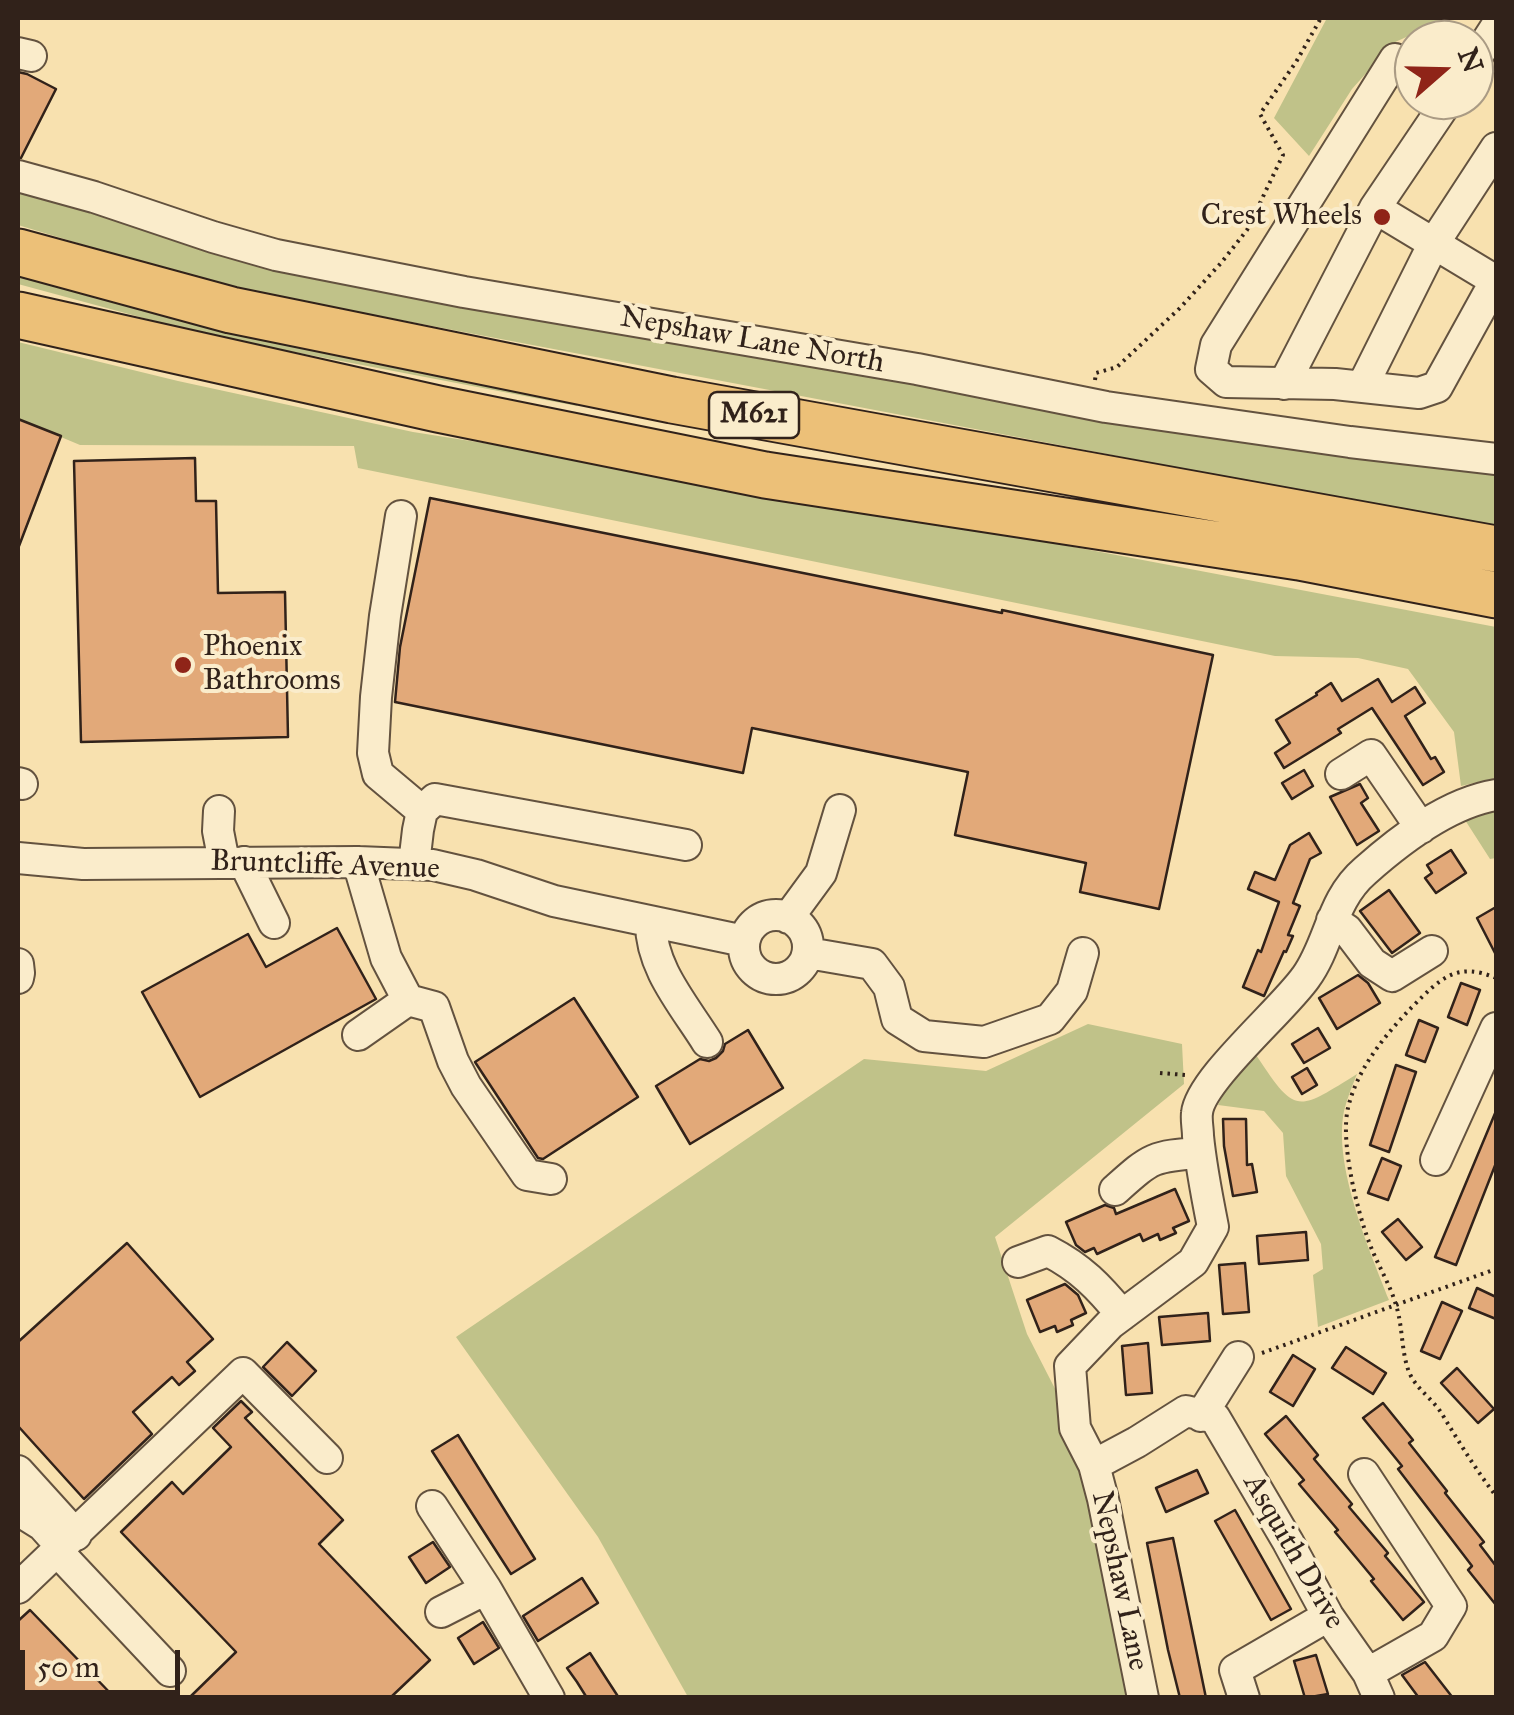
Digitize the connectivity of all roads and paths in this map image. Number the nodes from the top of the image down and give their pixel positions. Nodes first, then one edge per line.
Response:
1 (1321, 18) edge
2 (1394, 61) edge
3 (1434, 120) edge
4 (1496, 148) edge
5 (18, 176) edge
6 (1375, 208) junction
7 (1434, 243) junction
8 (18, 252) edge
9 (1496, 280) edge
10 (18, 315) edge
11 (1284, 384) junction
12 (1362, 387) junction
13 (1090, 404) junction
14 (1496, 459) edge
15 (400, 516) dead end
16 (1496, 549) edge
17 (1496, 595) edge
18 (1341, 774) dead end
19 (1496, 795) edge
20 (840, 810) dead end
21 (219, 811) dead end
22 (422, 812) junction
23 (1420, 828) junction
24 (686, 845) dead end
25 (18, 858) edge
26 (234, 862) junction
27 (358, 862) junction
28 (414, 864) junction
29 (788, 918) junction
30 (1332, 920) junction
31 (652, 922) junction
32 (274, 923) dead end
33 (744, 942) junction
34 (1432, 951) dead end
35 (1084, 952) dead end
36 (808, 953) junction
37 (18, 964) edge
38 (18, 978) edge
39 (1496, 978) edge
40 (408, 1000) junction
41 (1496, 1028) edge
42 (358, 1034) dead end
43 (707, 1042) dead end
44 (1200, 1153) junction
45 (1436, 1160) dead end
46 (552, 1178) dead end
47 (1115, 1190) dead end
48 (1018, 1262) dead end
49 (1496, 1268) edge
50 (1396, 1305) junction
51 (1122, 1315) junction
52 (1238, 1357) joint
53 (1201, 1416) junction
54 (327, 1458) dead end
55 (1094, 1465) junction
56 (18, 1471) edge
57 (1364, 1474) dead end
58 (1496, 1496) edge
59 (432, 1506) dead end
60 (18, 1510) edge
61 (65, 1545) junction
62 (18, 1588) edge
63 (486, 1589) junction
64 (442, 1612) dead end
65 (1328, 1616) junction
66 (170, 1672) dead end
67 (1373, 1685) edge
68 (549, 1698) edge
69 (1143, 1698) edge
70 (1244, 1698) edge

1 - 13 path
2 - 11 street
3 - 6 street
4 - 7 street
5 - 13 street, Nepshaw Lane North
6 - 7 street
6 - 11 street
7 - 9 street
7 - 12 street
8 - 16 highway, M621
9 - 12 street
10 - 17 highway, M621
11 - 12 street
13 - 14 street, Nepshaw Lane North
15 - 22 street
18 - 23 street
19 - 23 street
20 - 29 street
21 - 26 street
22 - 24 street
22 - 28 street
23 - 30 street
25 - 26 street, Bruntcliffe Avenue
26 - 27 street, Bruntcliffe Avenue
26 - 32 street
27 - 28 street, Bruntcliffe Avenue
27 - 40 street
28 - 31 street, Bruntcliffe Avenue
29 - 33 street
29 - 36 street
30 - 34 street
30 - 44 street
31 - 33 street, Bruntcliffe Avenue
31 - 43 street
33 - 36 street
35 - 36 street
37 - 38 street
39 - 50 path
40 - 42 street
40 - 46 street
41 - 45 street
44 - 47 street
44 - 51 street
48 - 51 street
49 - 50 path
50 - 52 path
50 - 58 path
51 - 55 street, Nepshaw Lane
52 - 53 street
53 - 55 street
53 - 65 street, Asquith Drive
54 - 61 street
55 - 69 street, Nepshaw Lane
56 - 61 street
57 - 67 street
59 - 63 street
60 - 61 street
61 - 62 street
61 - 66 street
63 - 64 street
63 - 68 street
65 - 67 street, Asquith Drive
65 - 70 street

